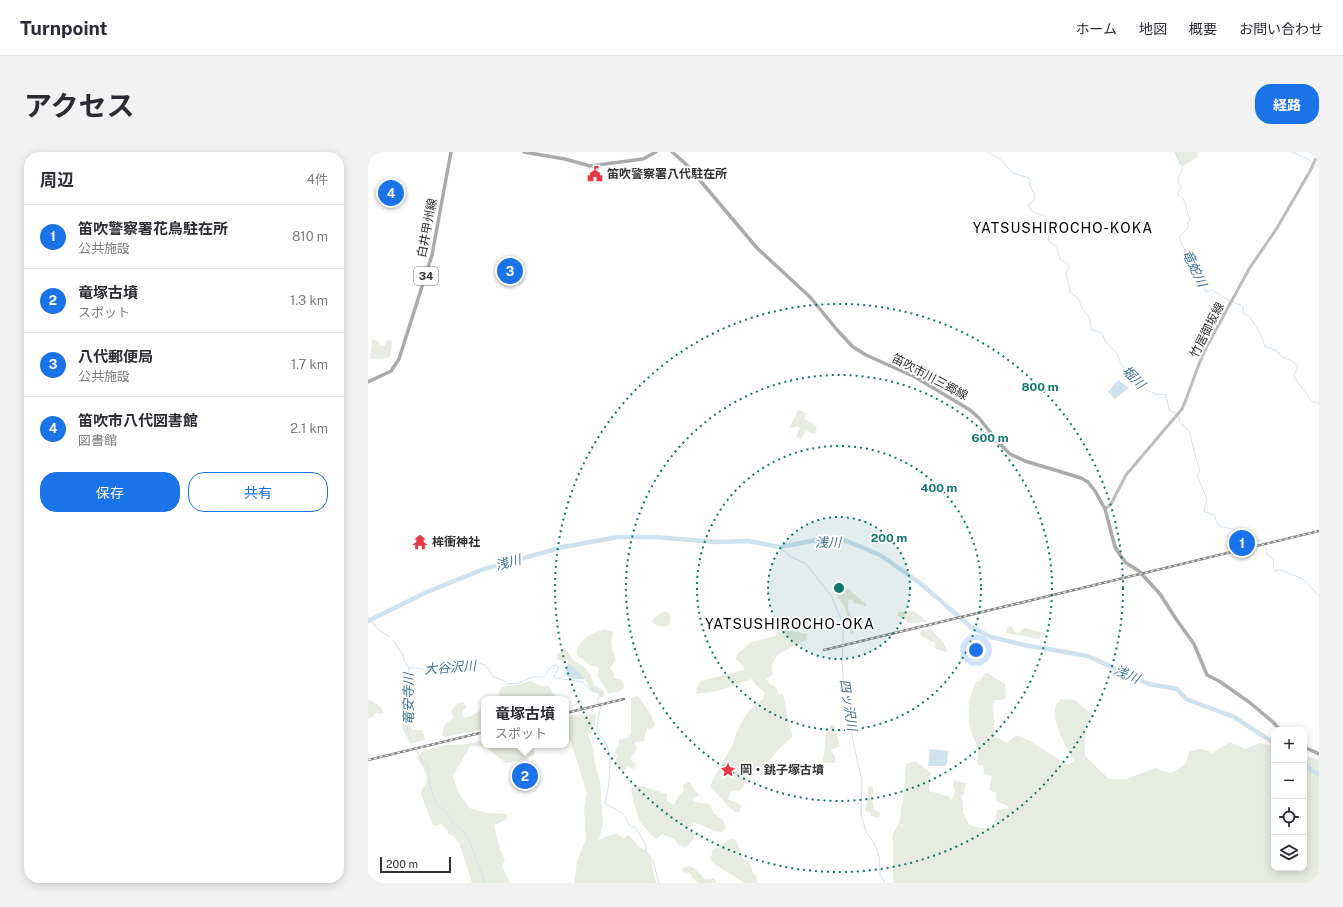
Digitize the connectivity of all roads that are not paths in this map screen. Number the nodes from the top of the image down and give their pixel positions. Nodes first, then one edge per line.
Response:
1 (451, 152) edge
2 (524, 152) edge
3 (656, 152) edge
4 (672, 152) edge
5 (1319, 152) edge
6 (368, 382) edge
7 (1105, 510) junction
8 (1277, 727) edge
9 (1307, 748) edge
10 (1319, 754) edge

1 - 6 main road, 白井甲州線 / 34
2 - 3 main road
4 - 7 main road, 笛吹市川三郷線
5 - 7 main road, 竹居御坂線
7 - 8 main road, 笛吹市川三郷線
9 - 10 main road

